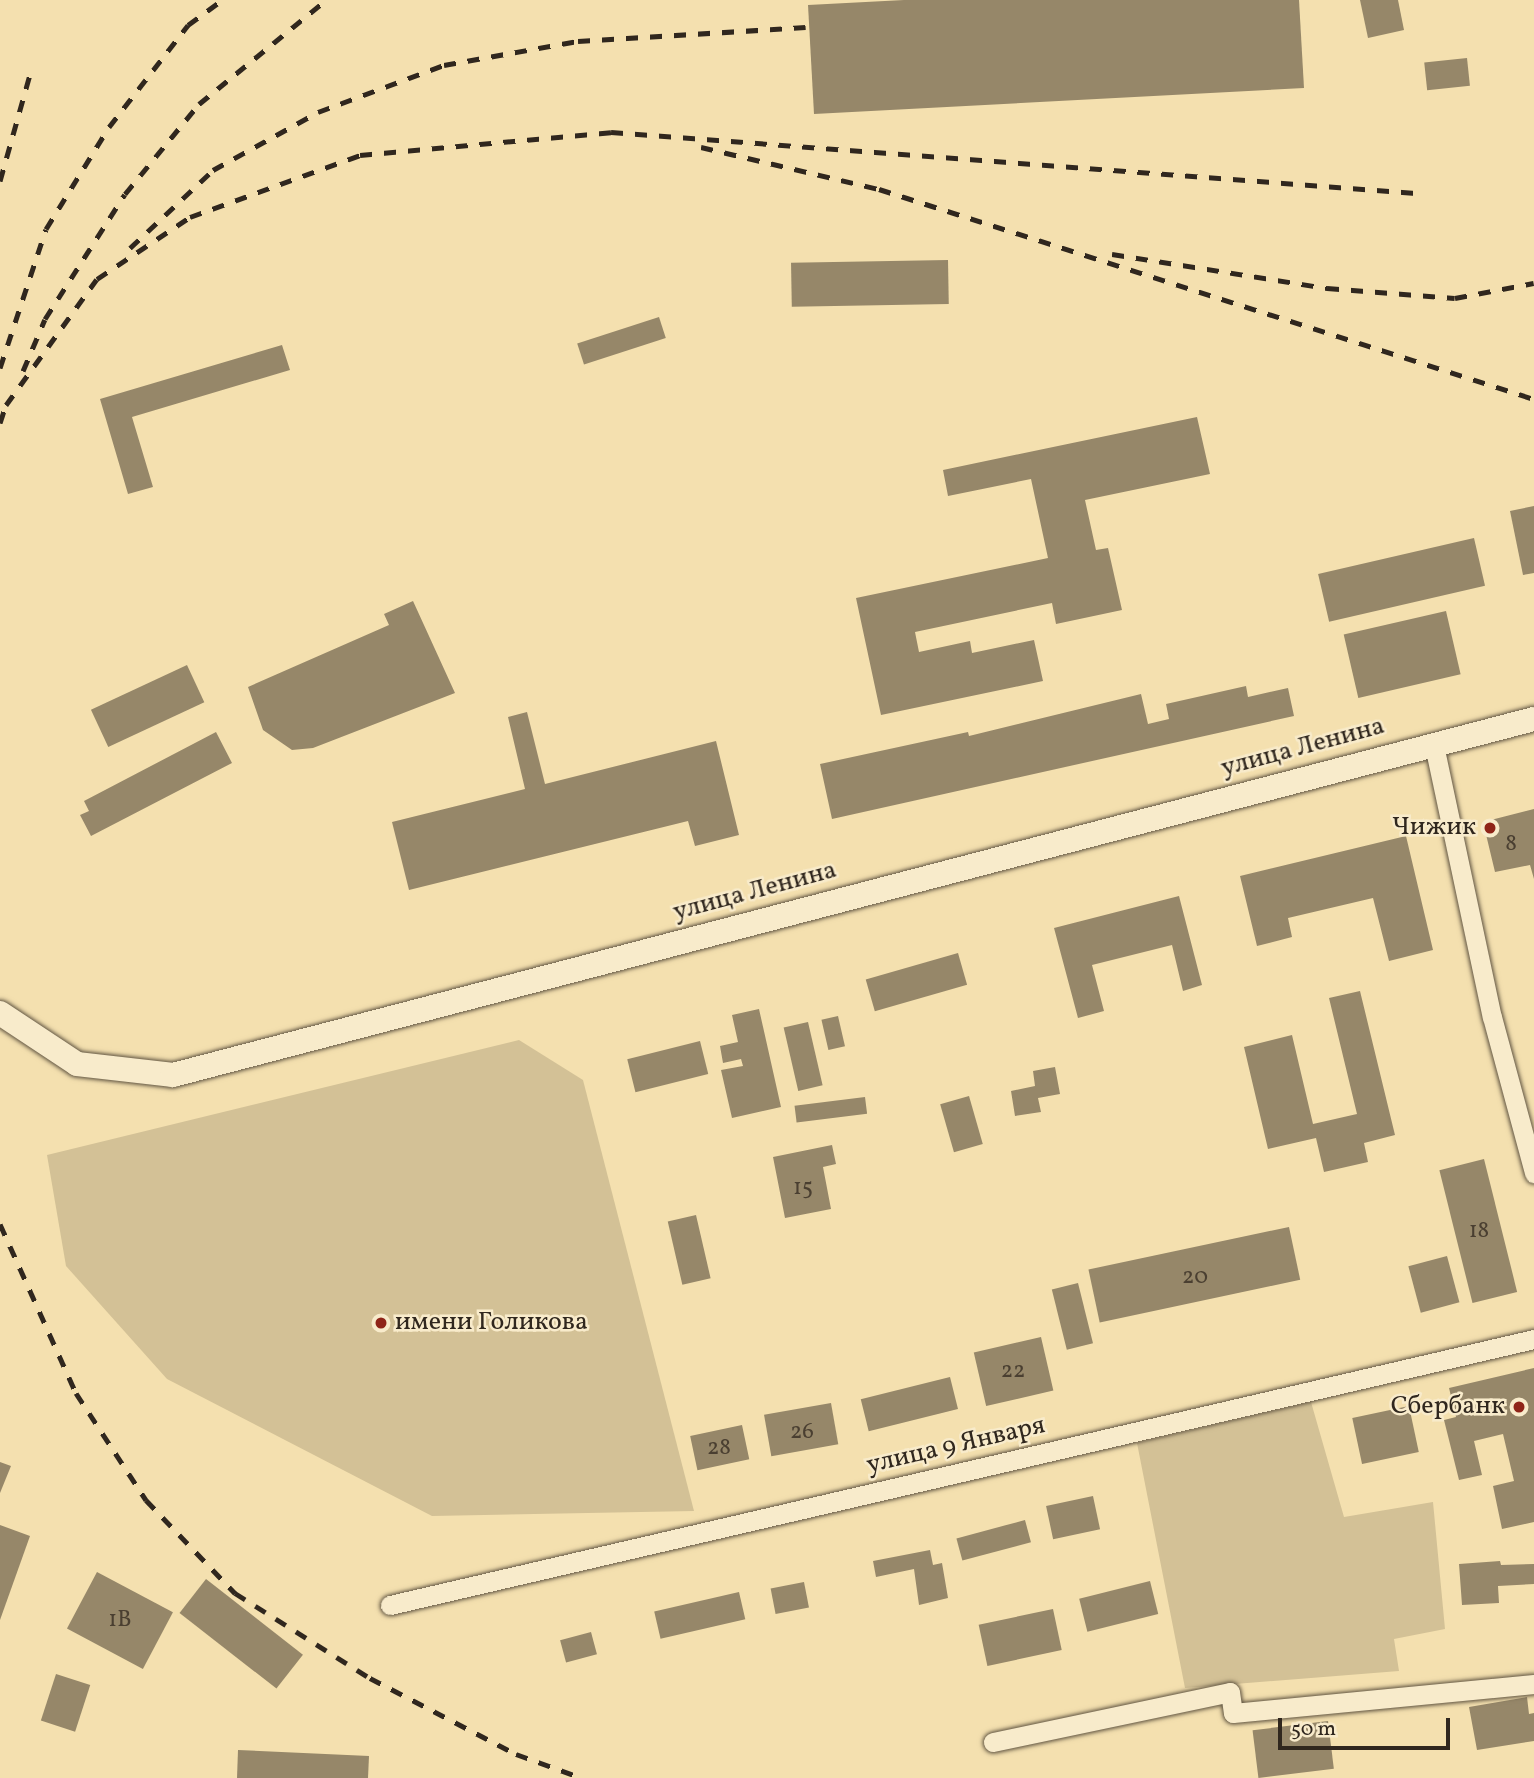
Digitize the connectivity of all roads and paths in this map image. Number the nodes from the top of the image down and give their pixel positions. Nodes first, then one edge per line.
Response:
1 (1534, 719) edge
2 (1434, 745) junction
3 (0, 1013) edge
4 (1534, 1173) edge
5 (1534, 1339) edge
6 (390, 1605) dead end
7 (1534, 1684) edge
8 (993, 1742) dead end

1 - 2 street, улица Ленина
2 - 3 street, улица Ленина
2 - 4 street
5 - 6 street, улица 9 Января
7 - 8 street

